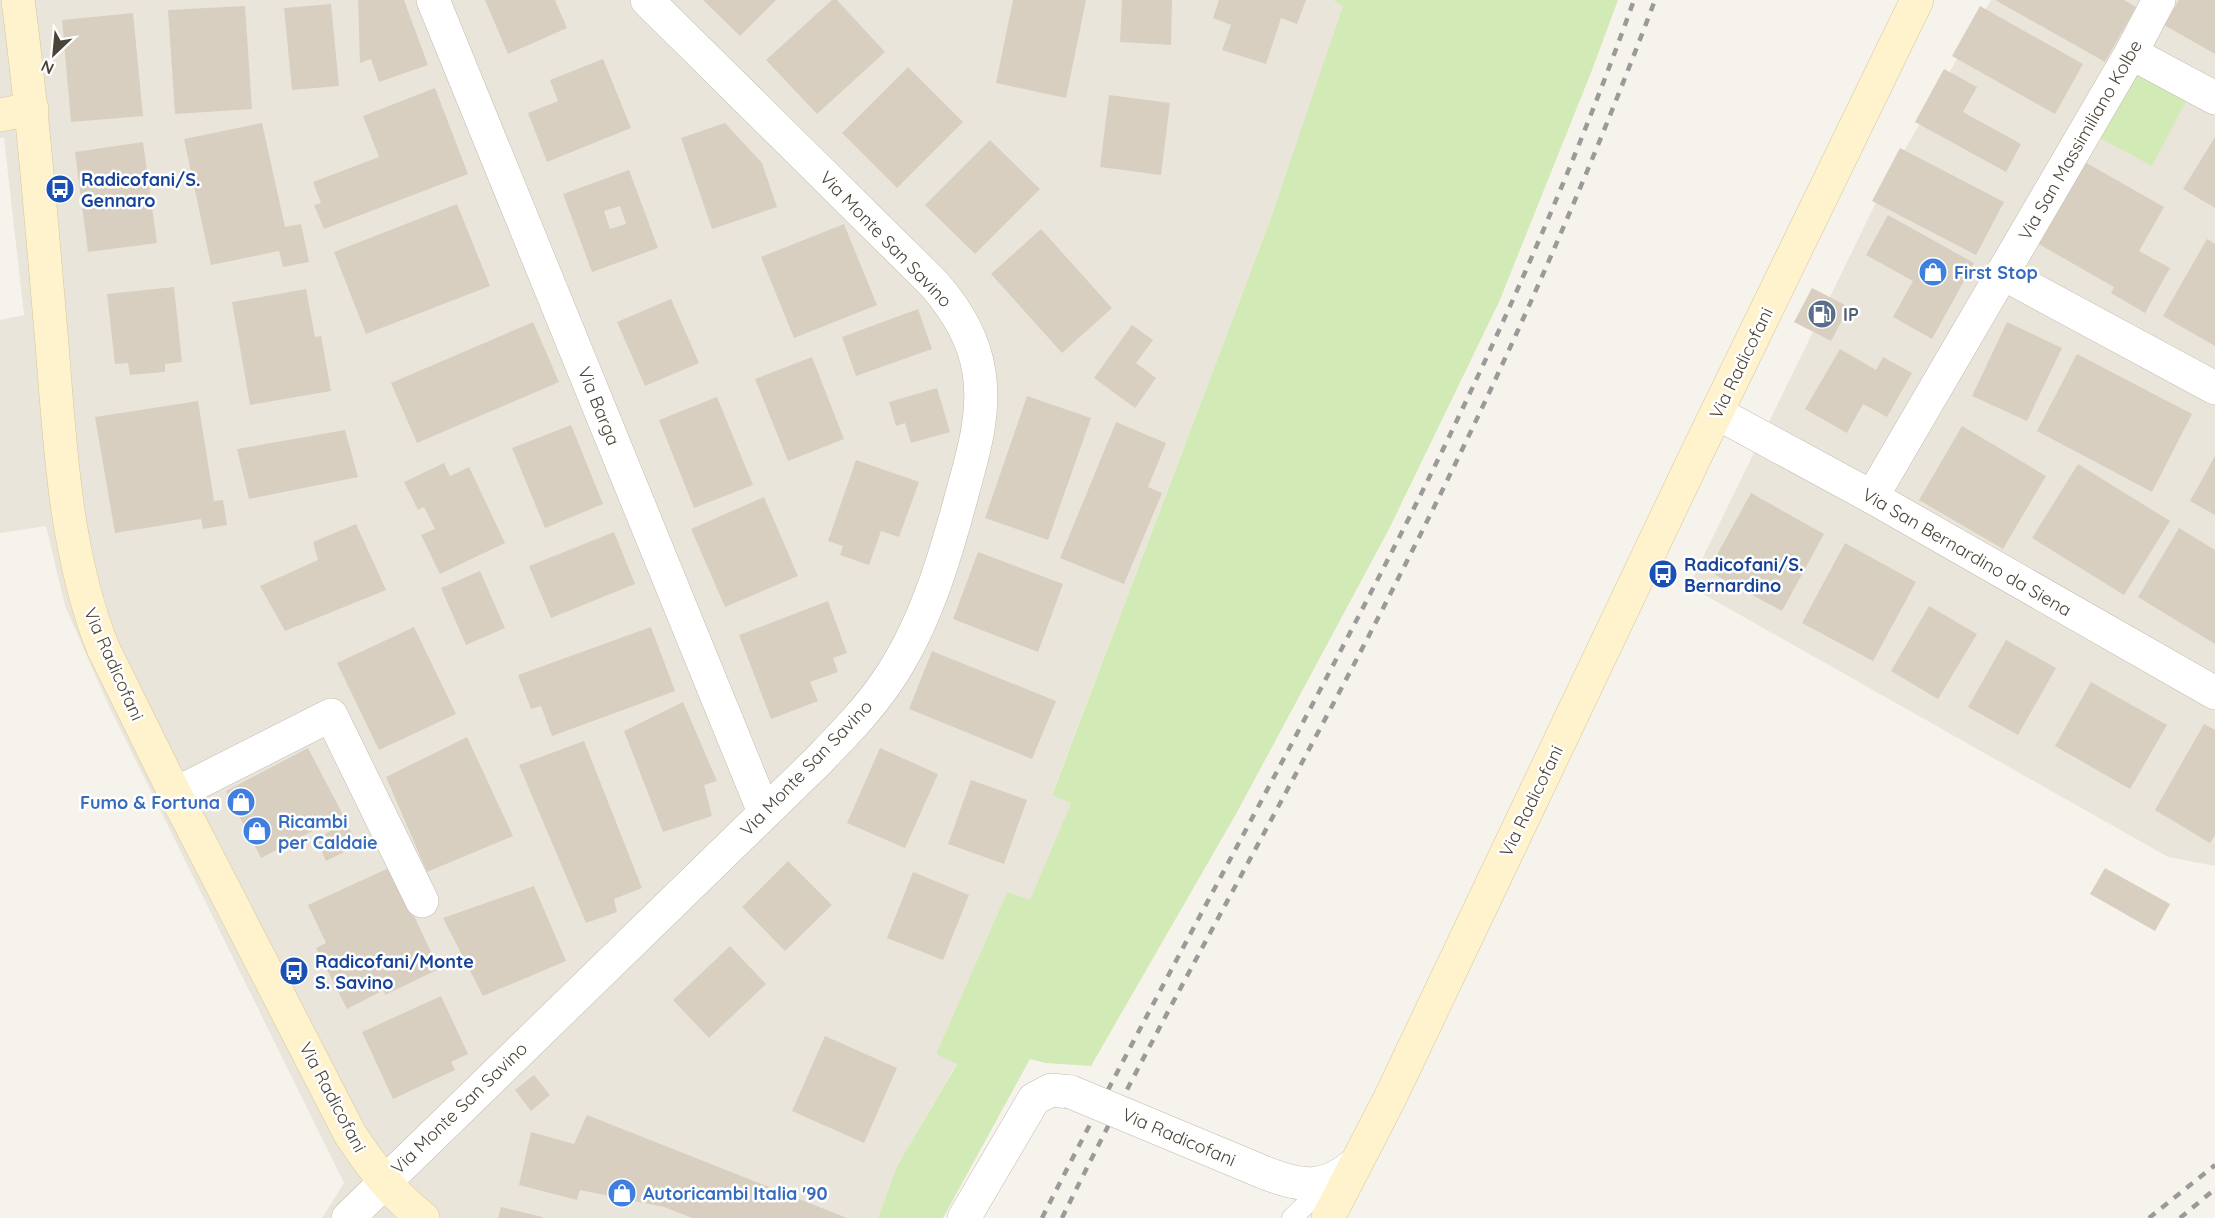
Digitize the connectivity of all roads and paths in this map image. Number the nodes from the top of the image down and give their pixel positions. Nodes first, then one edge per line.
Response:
1 (18, 0) edge
2 (433, 0) edge
3 (646, 0) edge
4 (1917, 0) edge
5 (2159, 0) edge
6 (2131, 53) junction
7 (2215, 98) edge
8 (32, 109) junction
9 (0, 115) edge
10 (2002, 273) junction
11 (2215, 388) edge
12 (1717, 413) junction
13 (1872, 497) junction
14 (2215, 693) edge
15 (175, 794) junction
16 (764, 812) junction
17 (423, 901) dead end
18 (1342, 1172) junction
19 (385, 1181) junction
20 (348, 1218) edge
21 (423, 1218) edge
22 (964, 1218) edge
23 (1292, 1218) edge
24 (1328, 1218) edge

1 - 8 street, Via Radicofani
2 - 16 street, Via Barga
3 - 16 street, Via Monte San Savino
4 - 12 street, Via Radicofani
5 - 6 street, Via San Massimiliano Kolbe
6 - 7 street
6 - 10 street, Via San Massimiliano Kolbe
8 - 9 street
8 - 15 street, Via Radicofani
10 - 11 street
10 - 13 street, Via San Massimiliano Kolbe
12 - 13 street, Via San Bernardino da Siena
12 - 18 street, Via Radicofani
13 - 14 street, Via San Bernardino da Siena
15 - 17 street
15 - 19 street, Via Radicofani
16 - 19 street, Via Monte San Savino
18 - 22 street, Via Radicofani, bridge
18 - 23 lane
18 - 24 street
19 - 20 street, Via Monte San Savino
19 - 21 street, Via Radicofani

